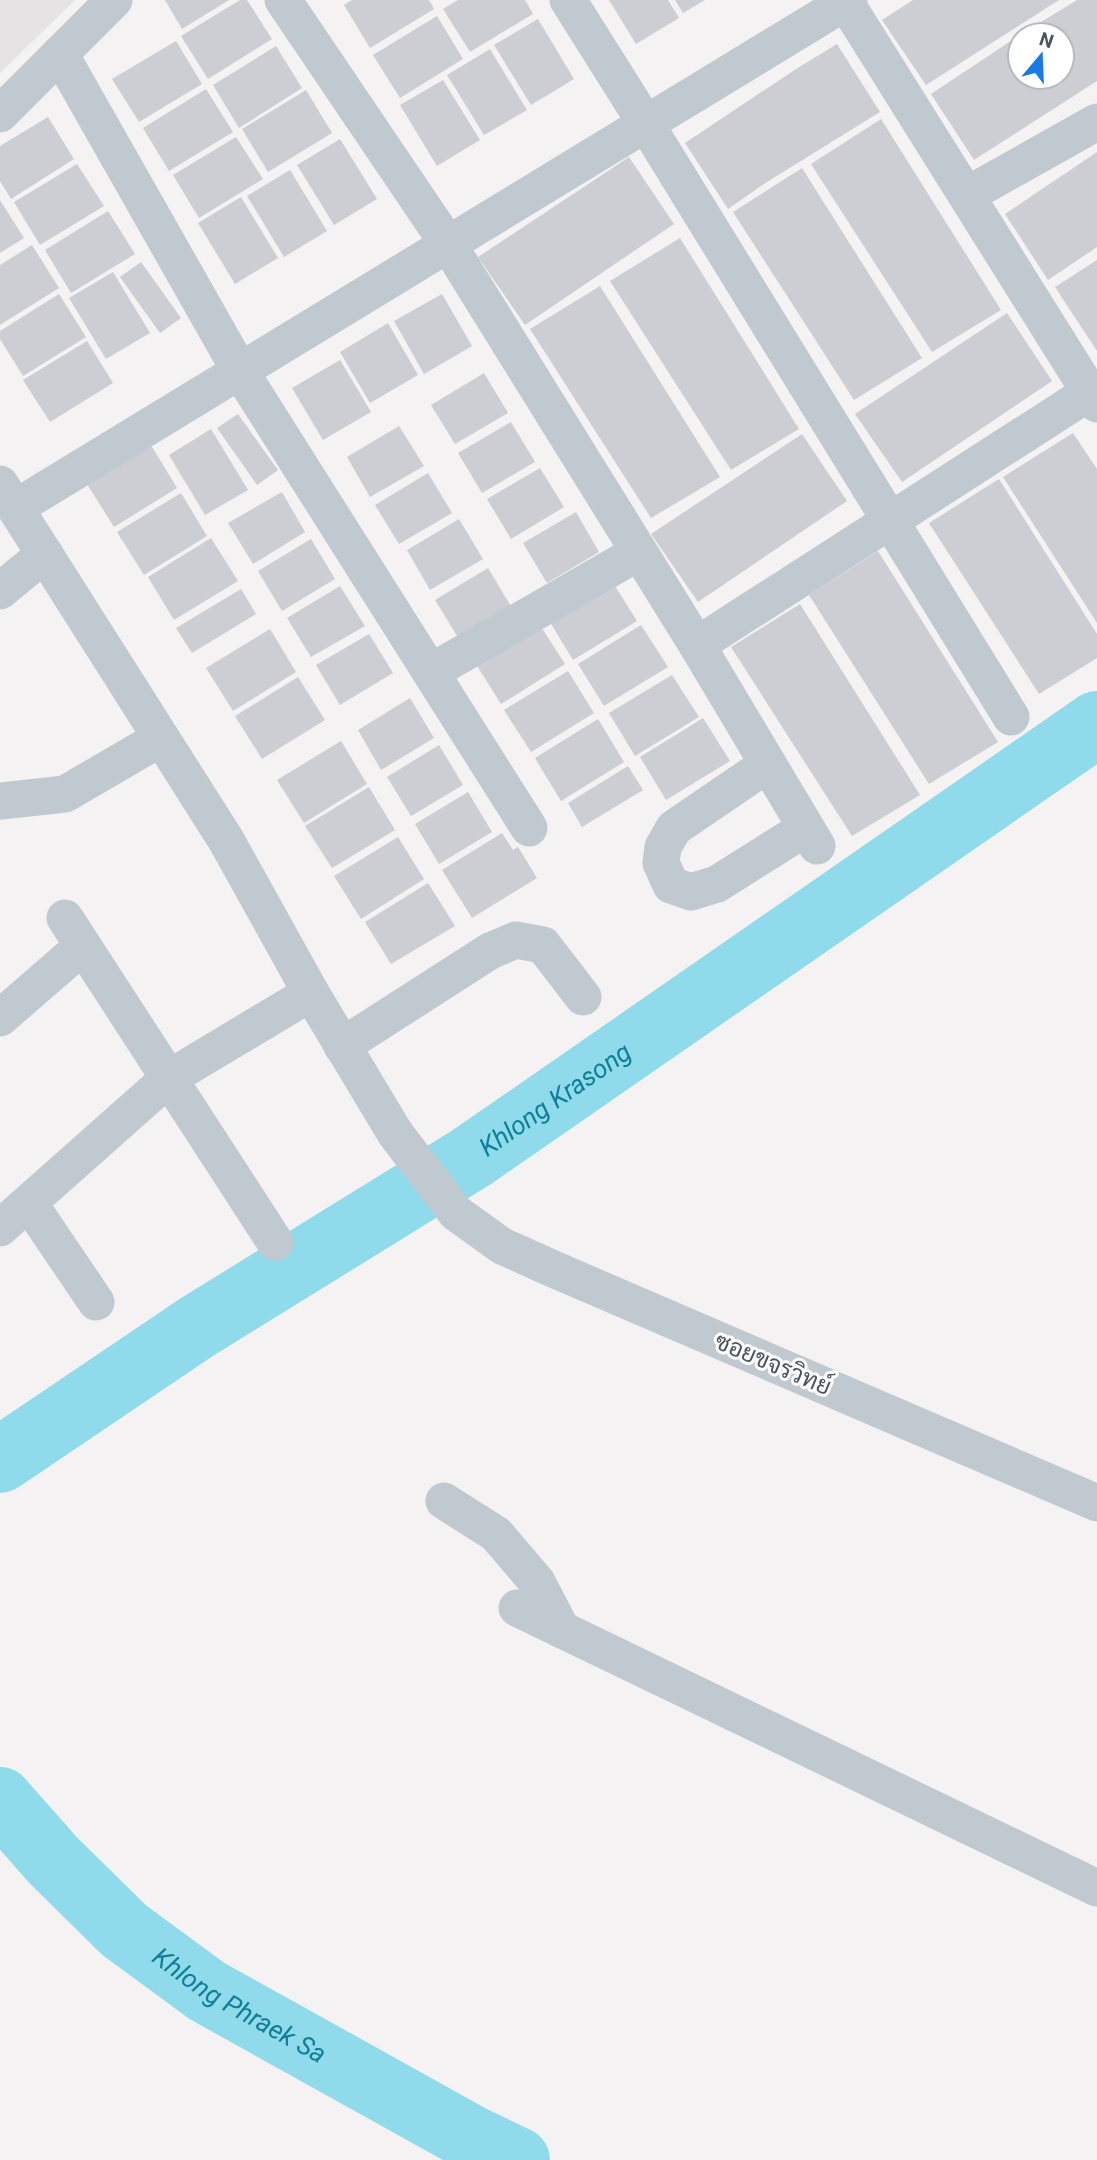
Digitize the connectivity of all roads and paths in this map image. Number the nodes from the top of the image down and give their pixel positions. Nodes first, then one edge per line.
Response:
1 (114, 0) edge
2 (284, 0) edge
3 (568, 0) edge
4 (846, 1) edge
5 (60, 54) junction
6 (0, 114) edge
7 (1097, 122) edge
8 (646, 124) junction
9 (967, 195) junction
10 (448, 244) junction
11 (240, 371) junction
12 (1093, 398) edge
13 (8, 496) edge
14 (890, 521) junction
15 (639, 552) junction
16 (45, 554) junction
17 (0, 591) edge
18 (697, 645) junction
19 (431, 672) junction
20 (1011, 717) dead end
21 (161, 738) junction
22 (768, 764) junction
23 (0, 801) edge
24 (529, 828) dead end
25 (311, 993) junction
26 (583, 997) dead end
27 (0, 1018) edge
28 (342, 1046) junction
29 (169, 1078) junction
30 (29, 1203) junction
31 (0, 1228) edge
32 (275, 1242) dead end
33 (96, 1302) dead end
34 (444, 1502) dead end
35 (1097, 1503) edge
36 (517, 1608) dead end
37 (562, 1630) junction
38 (1097, 1888) edge

1 - 5 street
2 - 10 street
3 - 8 street
4 - 8 street
4 - 9 street
5 - 6 street
5 - 11 street
7 - 9 street
8 - 10 street
8 - 14 street
9 - 12 street
10 - 11 street
10 - 15 street
11 - 13 street
11 - 19 street
12 - 14 street
13 - 16 street, ซอยขจรวิทย์
14 - 18 street
14 - 20 street
15 - 18 street
15 - 19 street
16 - 17 street
16 - 21 street, ซอยขจรวิทย์
18 - 22 street
19 - 24 street
21 - 23 street
21 - 25 street, ซอยขจรวิทย์
22 - 22 street
25 - 28 street, ซอยขจรวิทย์
25 - 29 street
26 - 28 street
27 - 29 street
28 - 35 street, ซอยขจรวิทย์
29 - 30 street
29 - 32 street
30 - 31 street
30 - 33 street
34 - 37 street
36 - 37 street
37 - 38 street

